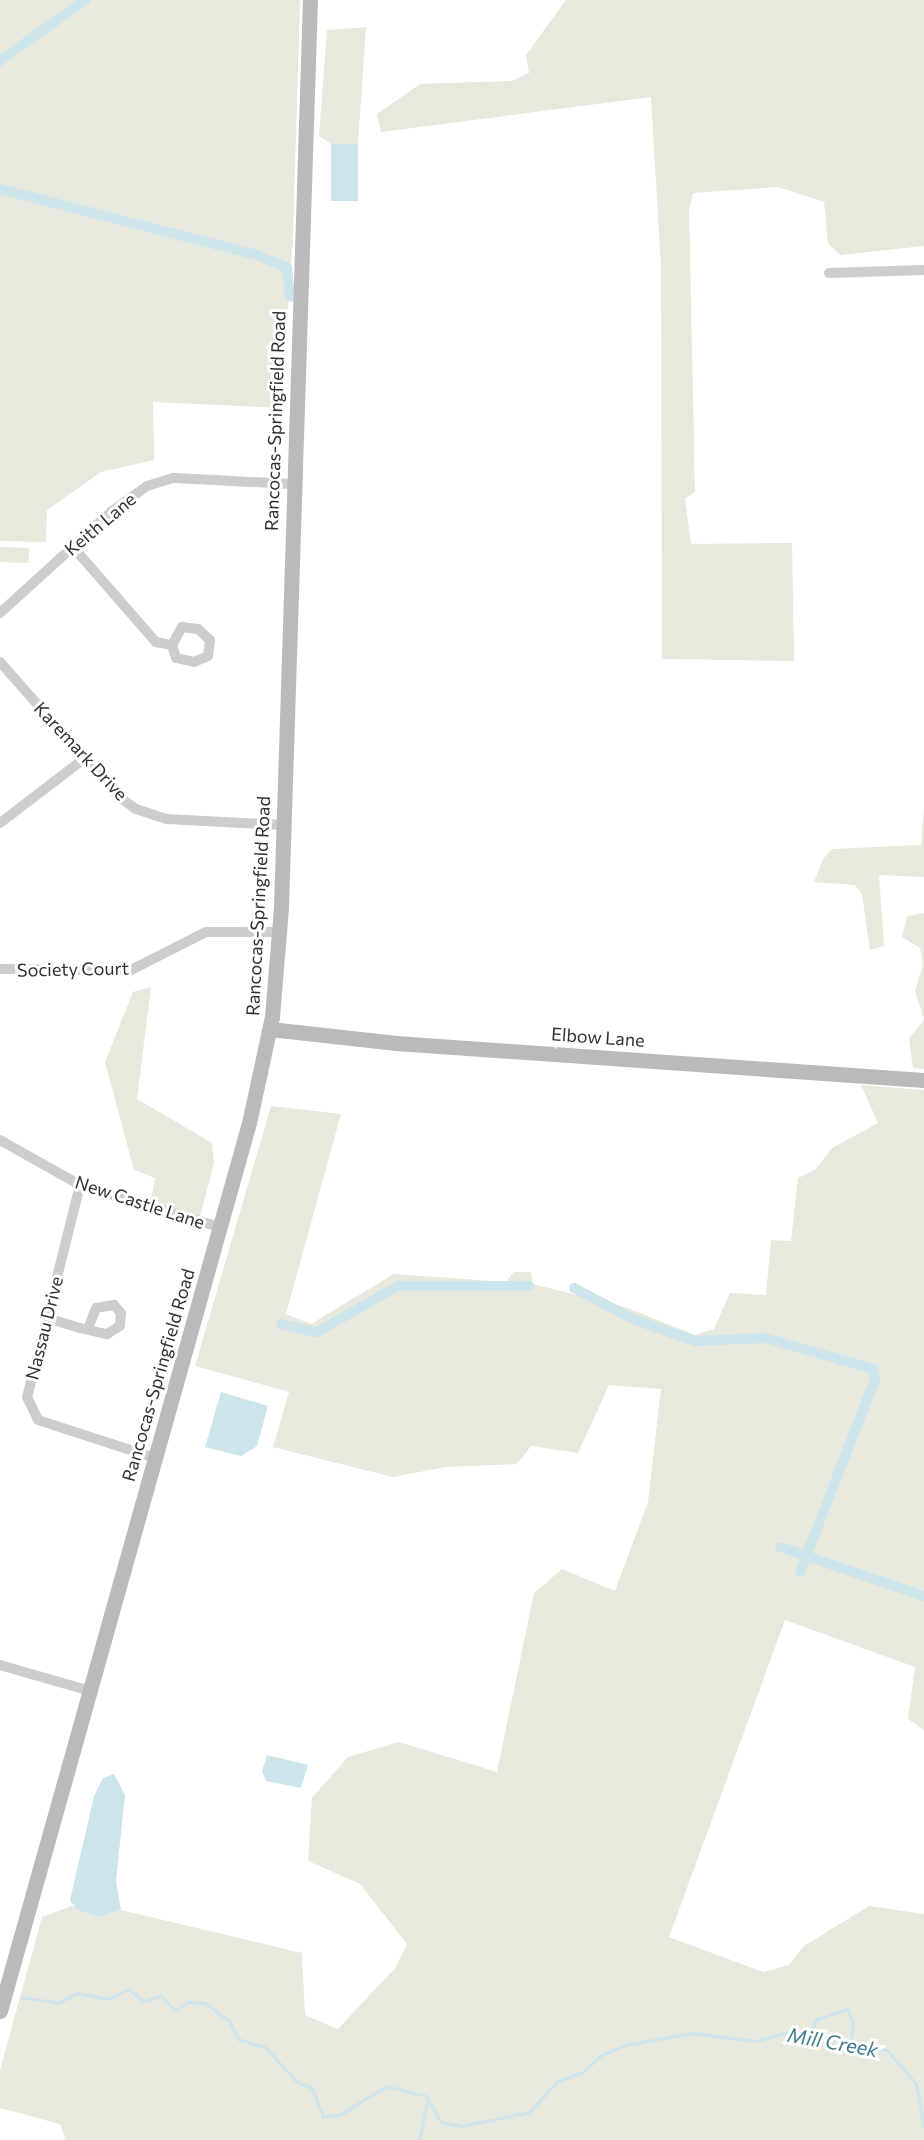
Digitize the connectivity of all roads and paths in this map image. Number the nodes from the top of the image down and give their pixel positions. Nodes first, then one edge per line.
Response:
1 (310, 0) edge
2 (922, 270) edge
3 (830, 273) dead end
4 (292, 484) junction
5 (73, 547) junction
6 (0, 613) edge
7 (172, 645) dead end
8 (0, 662) edge
9 (85, 758) junction
10 (0, 823) edge
11 (283, 825) junction
12 (279, 932) junction
13 (0, 969) edge
14 (270, 1029) junction
15 (924, 1080) edge
16 (0, 1140) edge
17 (80, 1185) junction
18 (219, 1227) junction
19 (47, 1318) junction
20 (88, 1329) dead end
21 (155, 1458) junction
22 (0, 1665) edge
23 (90, 1690) junction
24 (0, 2011) edge

1 - 4 main road, Rancocas-Springfield Road
2 - 3 street
4 - 5 street, Keith Lane
4 - 11 main road, Rancocas-Springfield Road
5 - 6 street, Keith Lane
5 - 7 street
8 - 9 street, Karemark Drive
9 - 10 street
9 - 11 street, Karemark Drive
11 - 12 main road, Rancocas-Springfield Road
12 - 13 street, Society Court
12 - 14 main road, Rancocas-Springfield Road
14 - 15 main road, Elbow Lane
14 - 18 main road, Rancocas-Springfield Road
16 - 17 street, New Castle Lane
17 - 18 street, New Castle Lane
17 - 19 street, Nassau Drive
18 - 21 main road, Rancocas-Springfield Road
19 - 20 street
19 - 21 street, Nassau Drive
21 - 23 main road, Rancocas-Springfield Road
22 - 23 street
23 - 24 main road, Rancocas-Springfield Road

